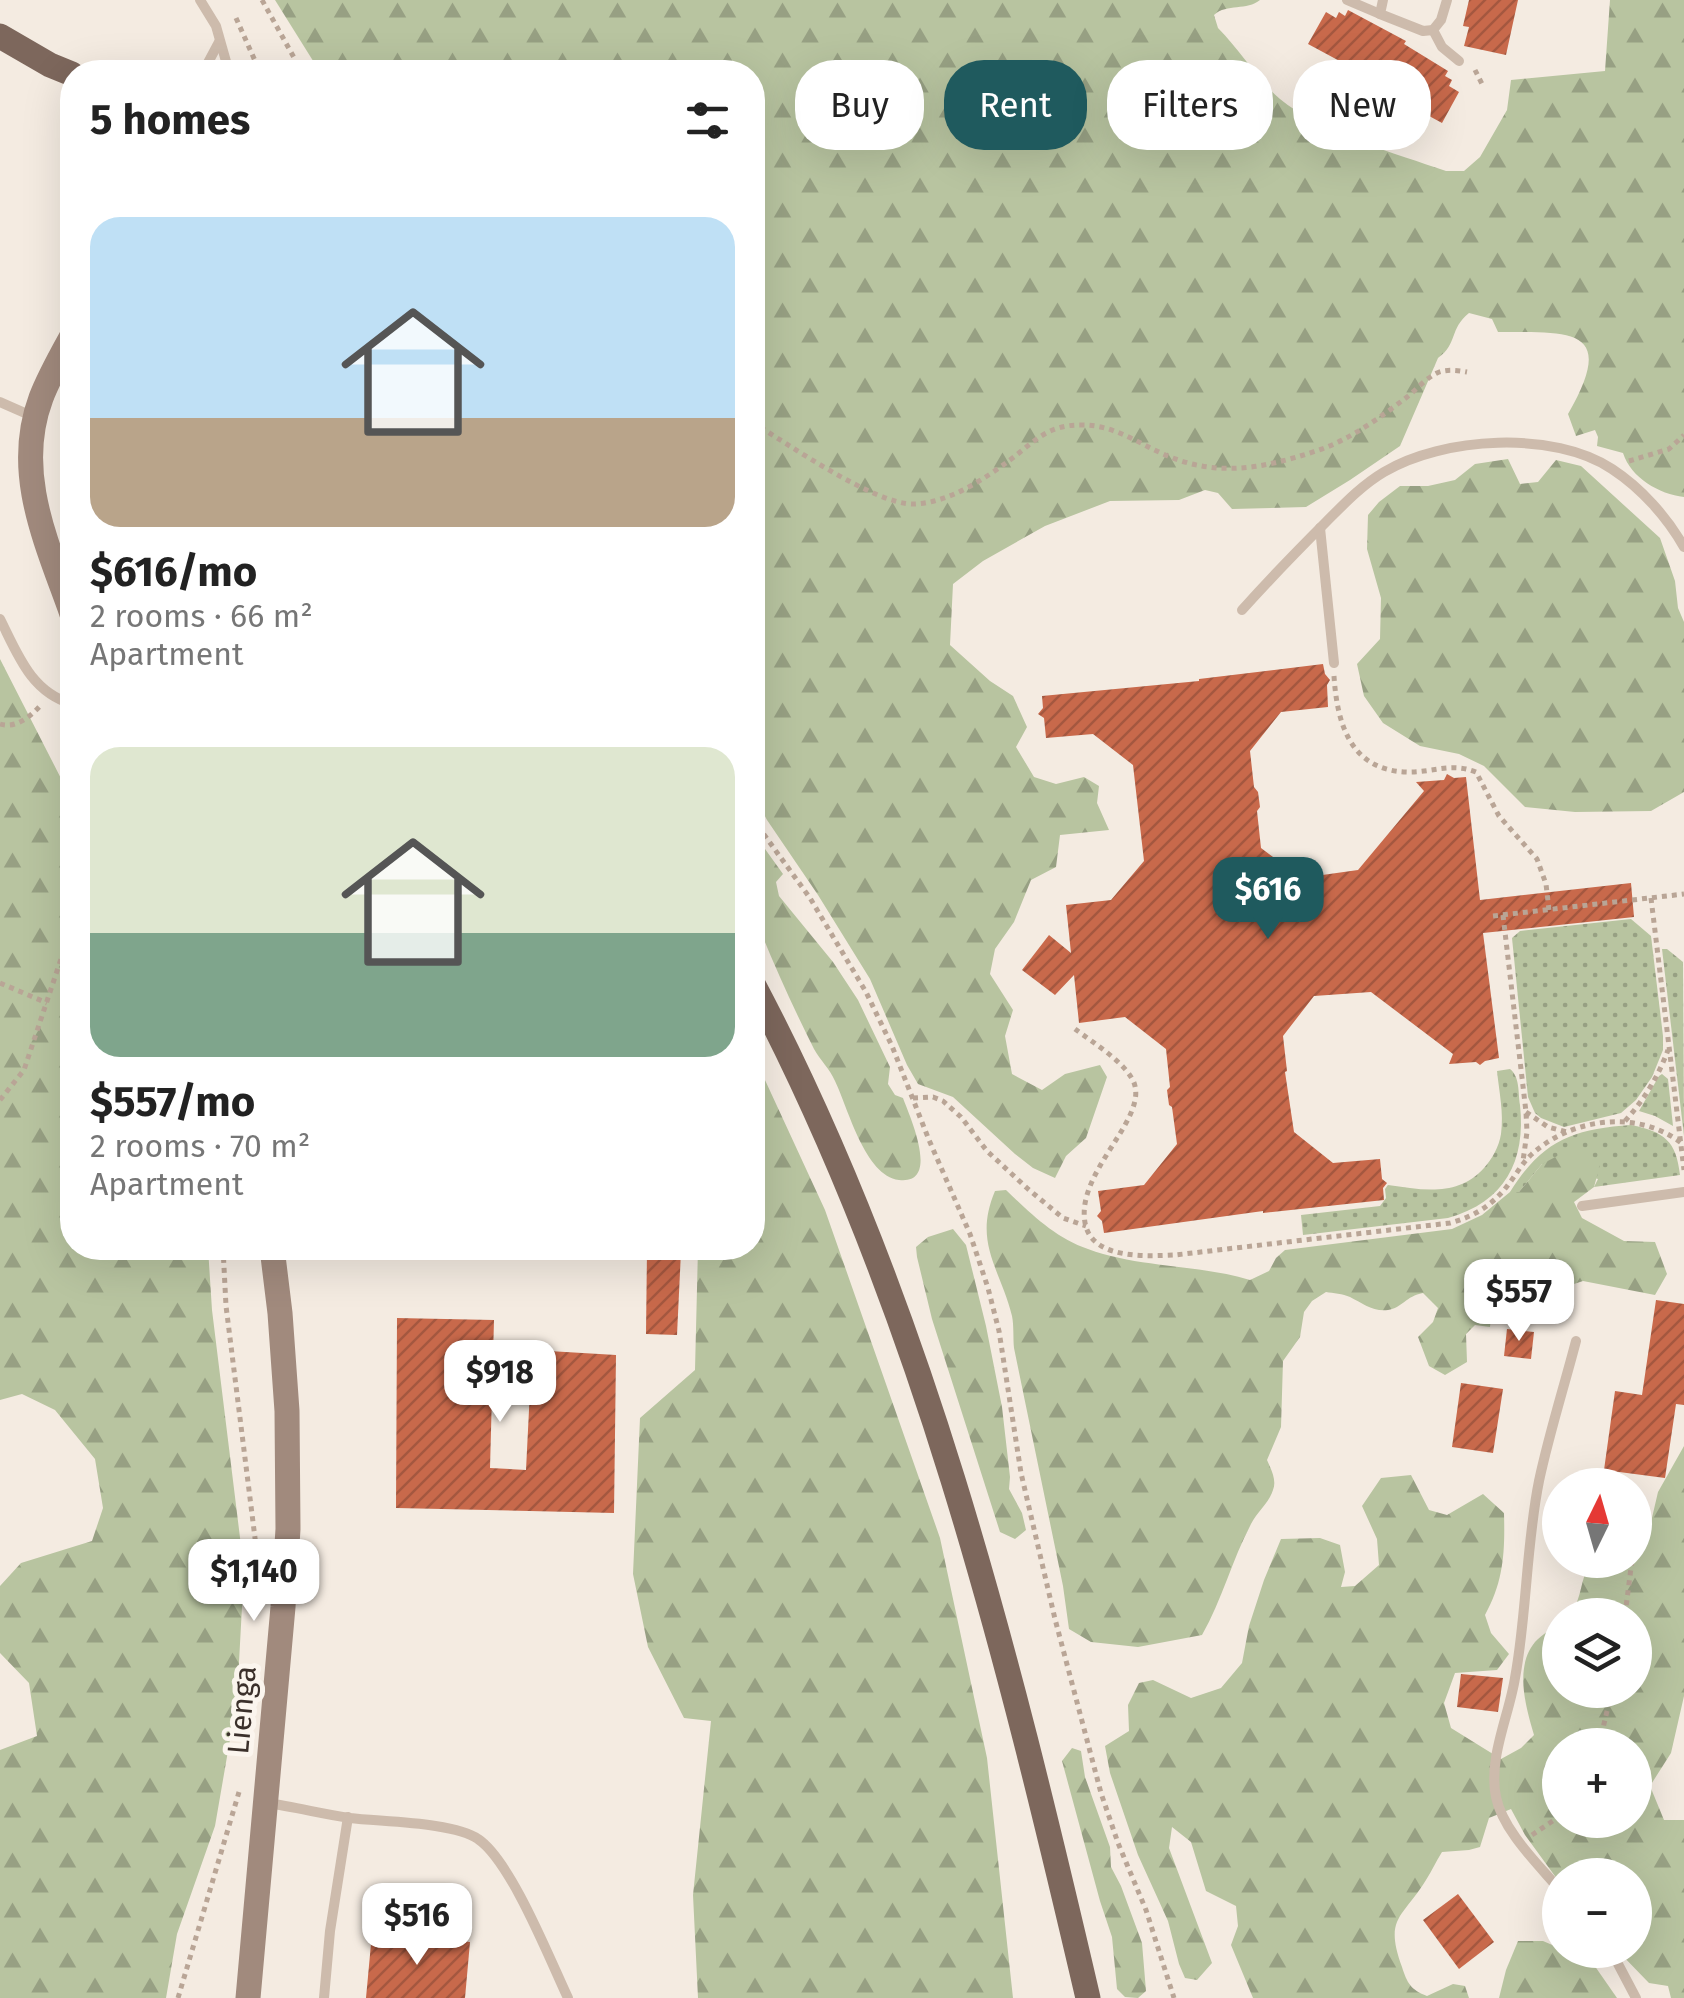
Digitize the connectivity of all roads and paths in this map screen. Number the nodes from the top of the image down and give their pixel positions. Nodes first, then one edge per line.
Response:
1 (200, 0) edge
2 (262, 0) edge
3 (1347, 0) edge
4 (1383, 0) edge
5 (1448, 0) edge
6 (1380, 14) junction
7 (236, 18) dead end
8 (1433, 30) junction
9 (0, 36) edge
10 (219, 42) junction
11 (209, 60) edge
12 (226, 60) edge
13 (255, 60) edge
14 (295, 60) edge
15 (1460, 61) dead end
16 (60, 69) edge
17 (60, 360) edge
18 (1466, 372) dead end
19 (0, 402) edge
20 (34, 418) junction
21 (765, 430) edge
22 (1684, 436) edge
23 (1610, 467) junction
24 (1320, 528) junction
25 (1684, 547) edge
26 (60, 580) edge
27 (1242, 610) dead end
28 (0, 619) edge
29 (1334, 664) joint
30 (49, 694) junction
31 (60, 699) edge
32 (0, 724) edge
33 (765, 836) edge
34 (1684, 894) edge
35 (1652, 898) junction
36 (1549, 910) junction
37 (1503, 915) junction
38 (1492, 916) dead end
39 (60, 963) edge
40 (0, 983) edge
41 (47, 1003) junction
42 (765, 1009) edge
43 (1075, 1029) dead end
44 (1669, 1048) junction
45 (913, 1098) junction
46 (0, 1100) edge
47 (1526, 1112) junction
48 (1625, 1121) junction
49 (1567, 1132) junction
50 (1682, 1143) edge
51 (1522, 1164) junction
52 (1684, 1170) edge
53 (1684, 1192) edge
54 (1582, 1206) dead end
55 (1086, 1226) junction
56 (223, 1260) edge
57 (273, 1260) edge
58 (1576, 1341) dead end
59 (258, 1568) dead end
60 (242, 1777) dead end
61 (266, 1803) junction
62 (348, 1817) junction
63 (1542, 1830) edge
64 (1520, 1841) junction
65 (1542, 1868) edge
66 (1619, 1968) edge
67 (178, 1998) edge
68 (248, 1998) edge
69 (324, 1998) edge
70 (568, 1998) edge
71 (1088, 1998) edge
72 (1174, 1998) edge
73 (1636, 1998) edge

1 - 10 lane
2 - 14 path
3 - 6 lane
4 - 6 lane
5 - 8 lane
6 - 8 lane
7 - 13 path
8 - 15 lane
9 - 16 main road
10 - 11 lane
10 - 12 lane
17 - 20 street
18 - 21 path
19 - 20 lane
20 - 26 street
22 - 23 path
23 - 24 lane
23 - 25 lane
24 - 27 lane
24 - 29 lane
28 - 30 lane
29 - 36 path
30 - 31 lane
30 - 32 path
33 - 45 path
34 - 35 path
35 - 36 path
35 - 44 path
36 - 37 path
37 - 38 path
37 - 47 path
39 - 41 path
40 - 41 path
41 - 46 path
42 - 71 main road
43 - 55 path
44 - 48 path
44 - 50 path
45 - 55 path
45 - 72 path
47 - 49 path
47 - 51 path
48 - 49 path
48 - 50 path
49 - 51 path
50 - 52 path
51 - 55 path
53 - 54 lane
56 - 59 path
57 - 61 street, Lienga
58 - 64 lane
60 - 67 path
61 - 62 lane
61 - 68 street, Lienga
62 - 69 lane
62 - 70 lane
63 - 64 path
64 - 65 lane
66 - 73 lane

